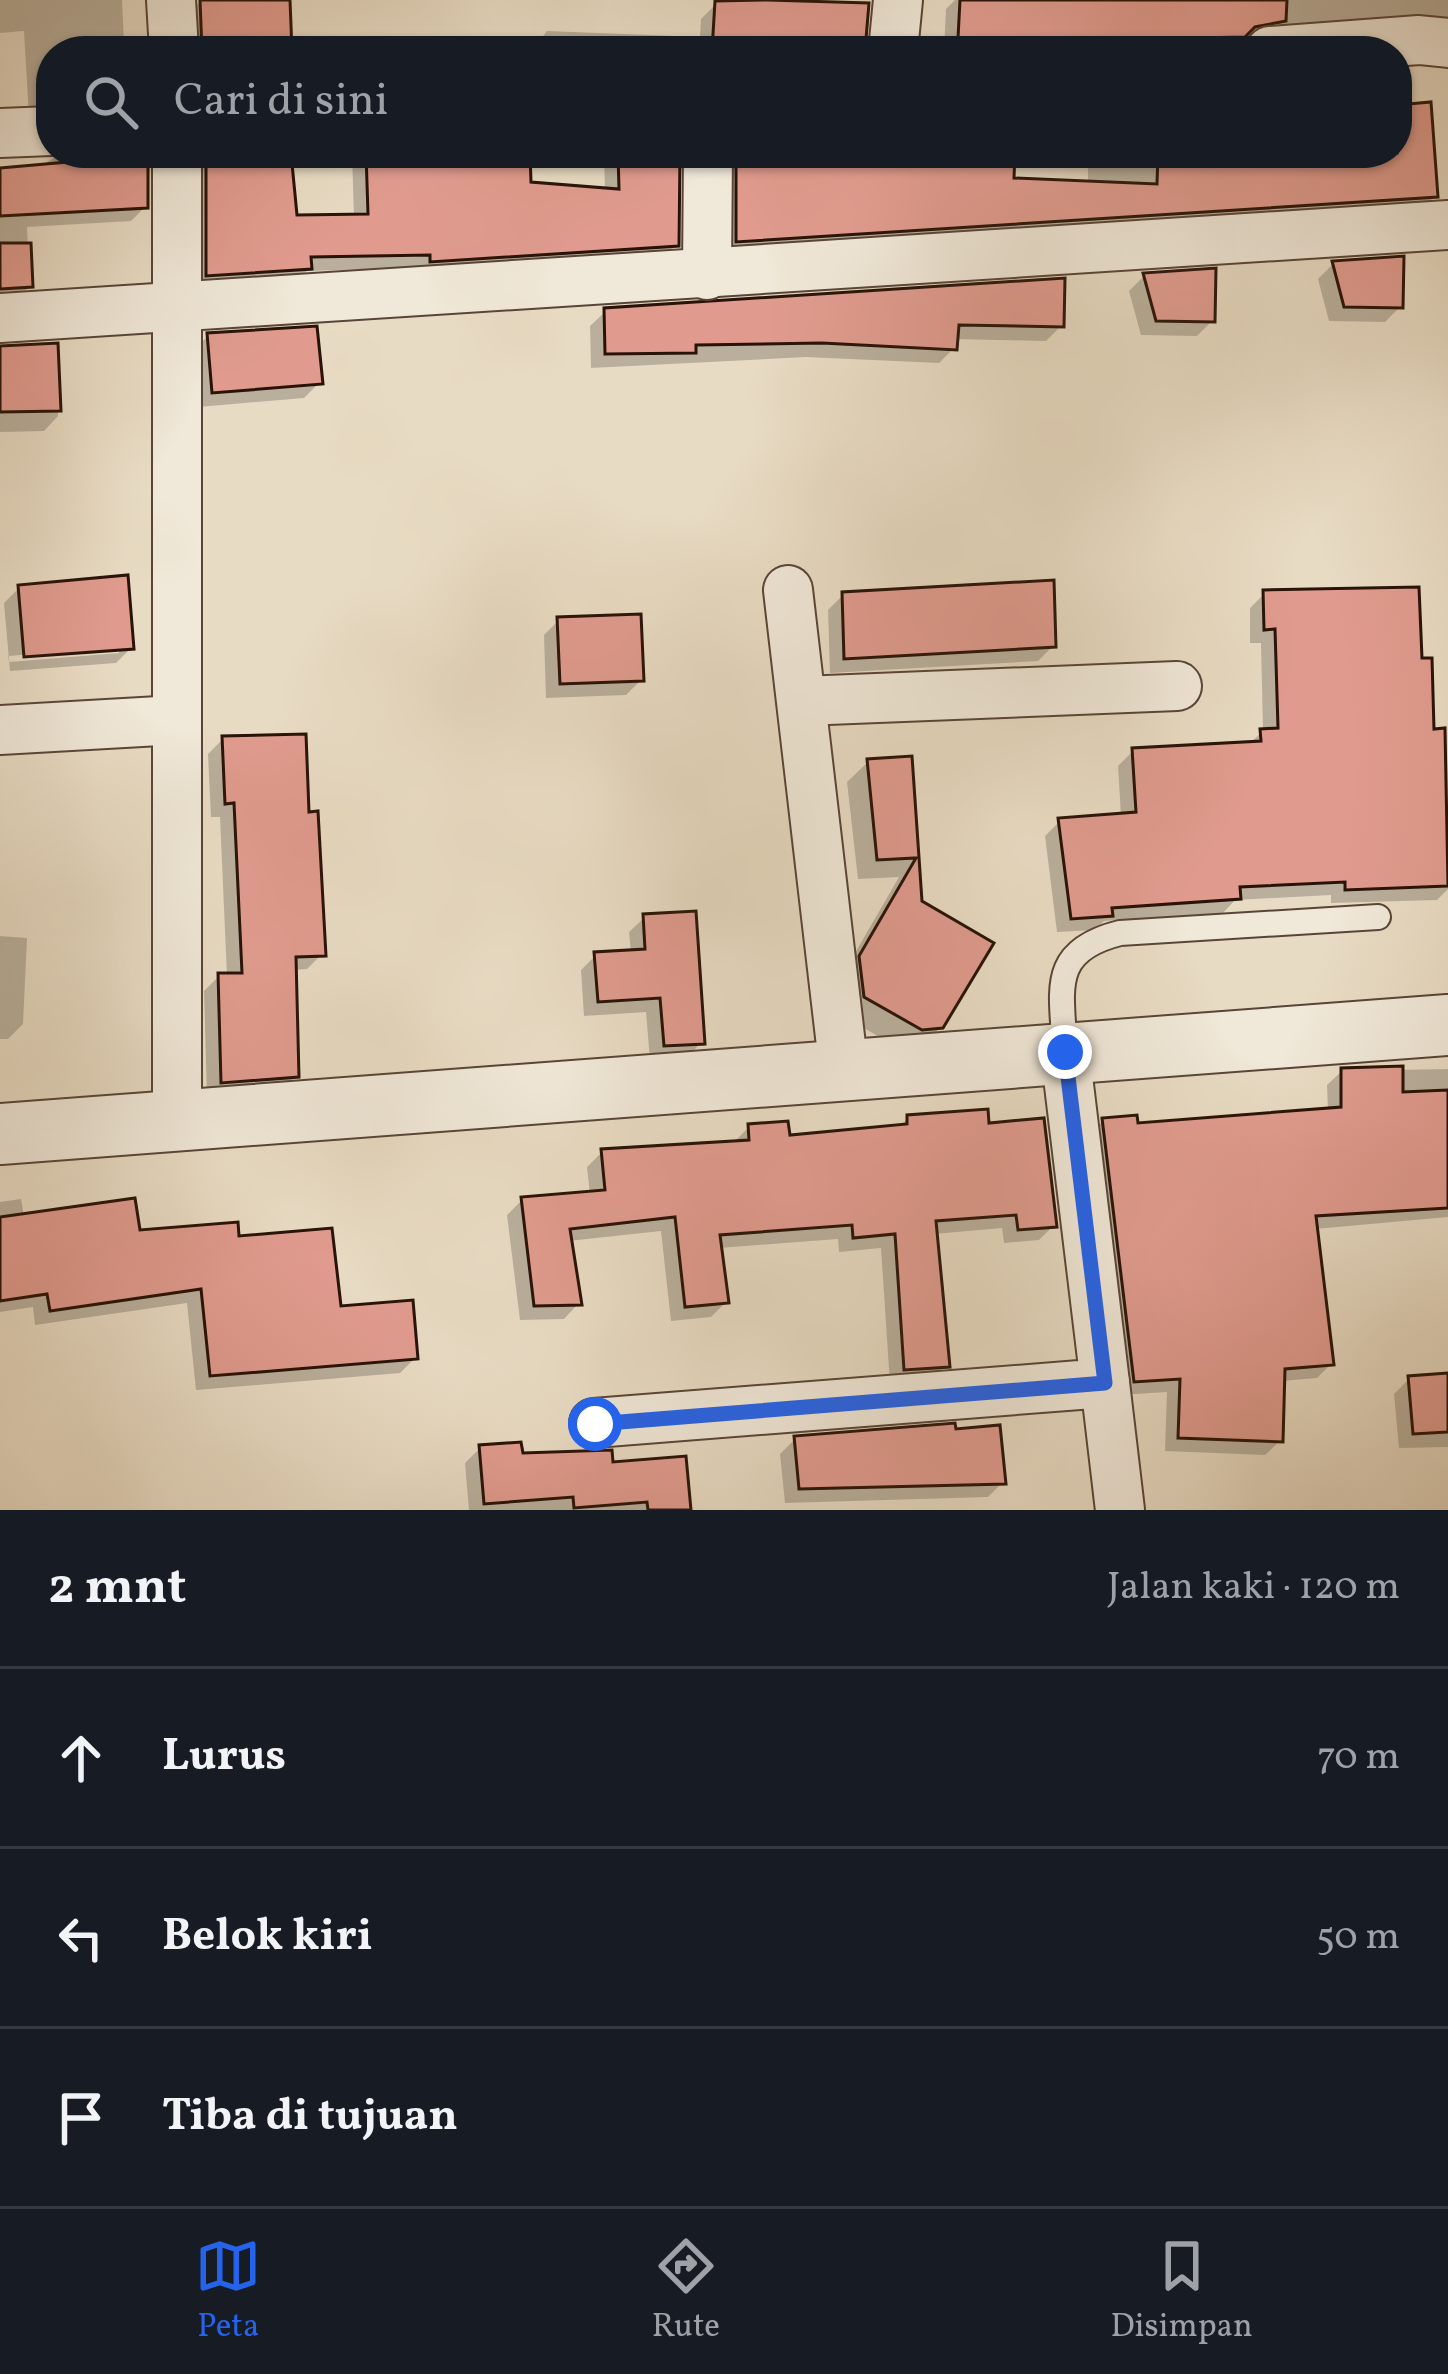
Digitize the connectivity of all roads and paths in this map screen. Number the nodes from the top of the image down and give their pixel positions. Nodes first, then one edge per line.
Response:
1 (171, 0) edge
2 (898, 0) edge
3 (172, 36) edge
4 (894, 36) edge
5 (1412, 41) edge
6 (1448, 43) edge
7 (36, 132) edge
8 (0, 133) edge
9 (177, 168) edge
10 (708, 168) edge
11 (1448, 225) edge
12 (707, 275) junction
13 (176, 308) junction
14 (0, 318) edge
15 (788, 590) dead end
16 (1177, 686) dead end
17 (802, 701) junction
18 (176, 720) junction
19 (0, 730) edge
20 (1378, 916) dead end
21 (1448, 1025) edge
22 (1065, 1052) junction
23 (844, 1071) junction
24 (177, 1121) junction
25 (0, 1134) edge
26 (1105, 1383) junction
27 (595, 1424) dead end
28 (1120, 1510) edge

1 - 3 street
2 - 4 street
5 - 6 street
7 - 8 street
9 - 13 street
10 - 12 street
11 - 12 street
12 - 13 street
13 - 14 street
13 - 18 street
15 - 17 street
16 - 17 street
17 - 23 street
18 - 19 street
18 - 24 street
20 - 22 lane
21 - 22 street
22 - 23 street
22 - 26 street
23 - 24 street
24 - 25 street
26 - 27 street
26 - 28 street

